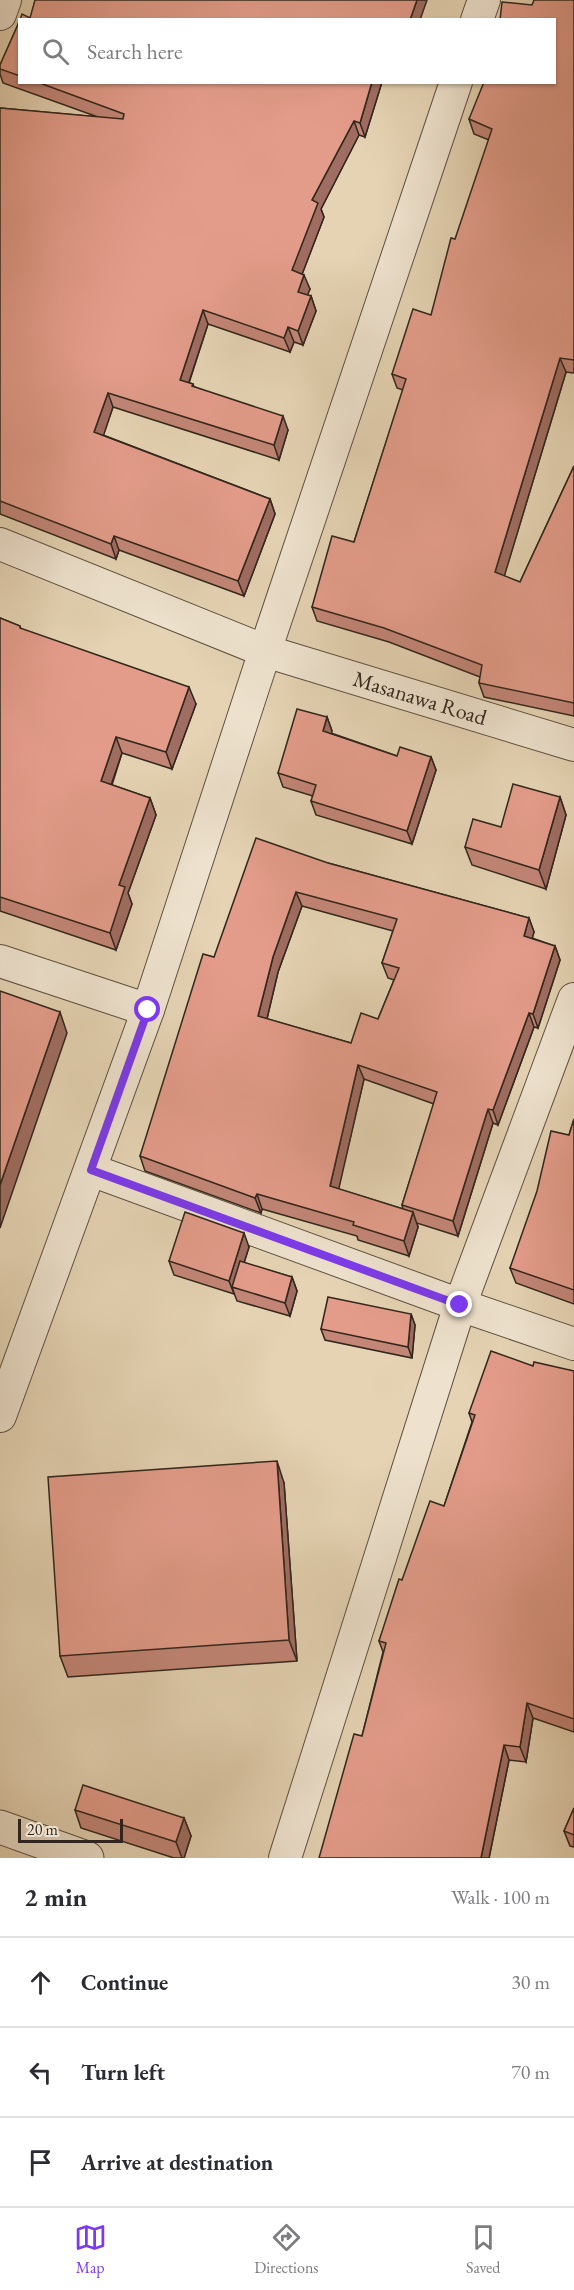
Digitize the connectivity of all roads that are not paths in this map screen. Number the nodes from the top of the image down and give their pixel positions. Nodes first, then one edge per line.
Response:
1 (484, 0) edge
2 (478, 18) edge
3 (455, 84) edge
4 (0, 544) edge
5 (265, 651) junction
6 (574, 745) edge
7 (0, 961) edge
8 (574, 999) edge
9 (148, 1010) junction
10 (91, 1170) junction
11 (460, 1305) junction
12 (574, 1344) edge
13 (0, 1416) edge
14 (0, 1827) edge
15 (87, 1858) edge
16 (285, 1858) edge

1 - 2 street
3 - 5 street
4 - 5 street, Masanawa Road
5 - 6 street, Masanawa Road
5 - 9 street
7 - 9 street
8 - 11 street
9 - 10 street
10 - 11 street
10 - 13 street
11 - 12 street
11 - 16 street
14 - 15 street

